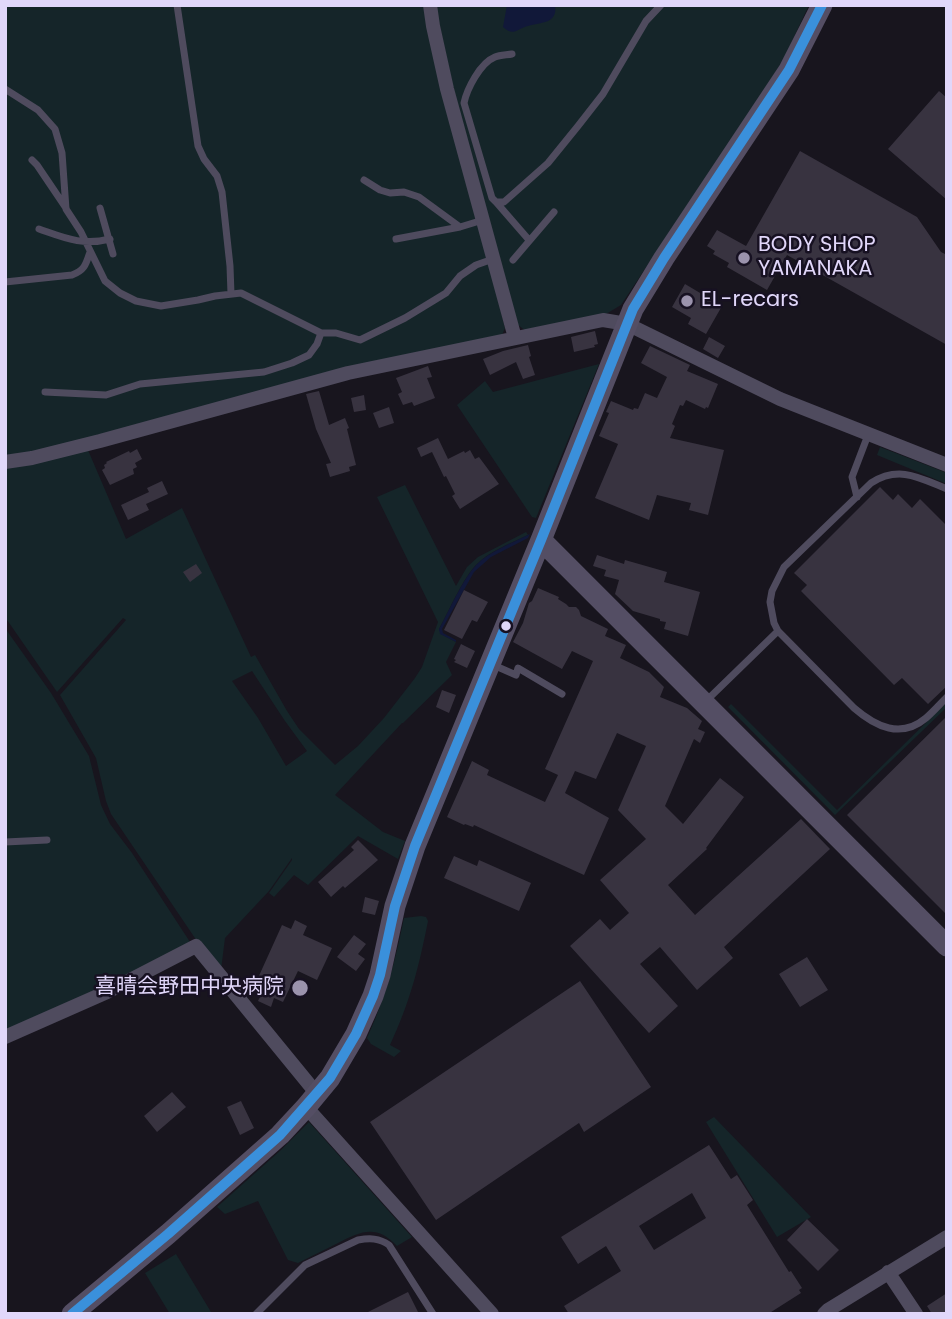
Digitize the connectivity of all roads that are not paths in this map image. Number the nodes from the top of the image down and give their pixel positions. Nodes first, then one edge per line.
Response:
1 (177, 5) edge
2 (430, 5) edge
3 (661, 5) edge
4 (822, 5) edge
5 (512, 54) dead end
6 (5, 89) edge
7 (32, 160) dead end
8 (471, 174) junction
9 (364, 180) dead end
10 (494, 200) junction
11 (100, 208) dead end
12 (66, 209) junction
13 (554, 212) dead end
14 (483, 220) junction
15 (460, 227) junction
16 (39, 229) dead end
17 (110, 239) junction
18 (396, 239) dead end
19 (529, 240) junction
20 (86, 243) junction
21 (90, 251) junction
22 (113, 254) dead end
23 (494, 259) junction
24 (513, 260) dead end
25 (5, 282) edge
26 (231, 294) junction
27 (627, 324) junction
28 (321, 333) junction
29 (515, 338) junction
30 (45, 392) dead end
31 (868, 435) junction
32 (5, 463) edge
33 (946, 464) edge
34 (947, 489) edge
35 (857, 497) junction
36 (541, 540) junction
37 (778, 631) junction
38 (490, 664) junction
39 (562, 694) dead end
40 (947, 697) edge
41 (704, 702) junction
42 (47, 840) dead end
43 (5, 842) edge
44 (947, 946) edge
45 (5, 1037) edge
46 (311, 1101) junction
47 (947, 1237) edge
48 (888, 1272) junction
49 (72, 1314) edge
50 (256, 1314) edge
51 (433, 1314) edge
52 (492, 1314) edge
53 (824, 1314) edge
54 (916, 1314) edge

1 - 26 lane
2 - 8 street
3 - 10 lane
4 - 27 street
5 - 10 lane
6 - 12 lane
7 - 12 lane
8 - 10 lane
8 - 14 street
9 - 15 lane
10 - 19 lane
11 - 17 lane
12 - 20 lane
13 - 19 lane
14 - 15 lane
14 - 23 street
15 - 18 lane
16 - 20 lane
17 - 20 lane
17 - 22 lane
19 - 24 lane
20 - 21 lane
21 - 25 lane
21 - 26 lane
23 - 28 lane
23 - 29 street
26 - 28 lane
27 - 29 street
27 - 31 street
27 - 36 street
28 - 30 lane
29 - 32 street
31 - 33 street
31 - 35 lane
34 - 35 lane
35 - 37 lane
36 - 38 street
36 - 41 street
37 - 40 lane
37 - 41 lane
38 - 39 lane
38 - 46 street
41 - 44 street
42 - 43 lane
45 - 46 street
46 - 49 street
46 - 52 street
47 - 48 street
48 - 53 street
48 - 54 street
50 - 51 lane

